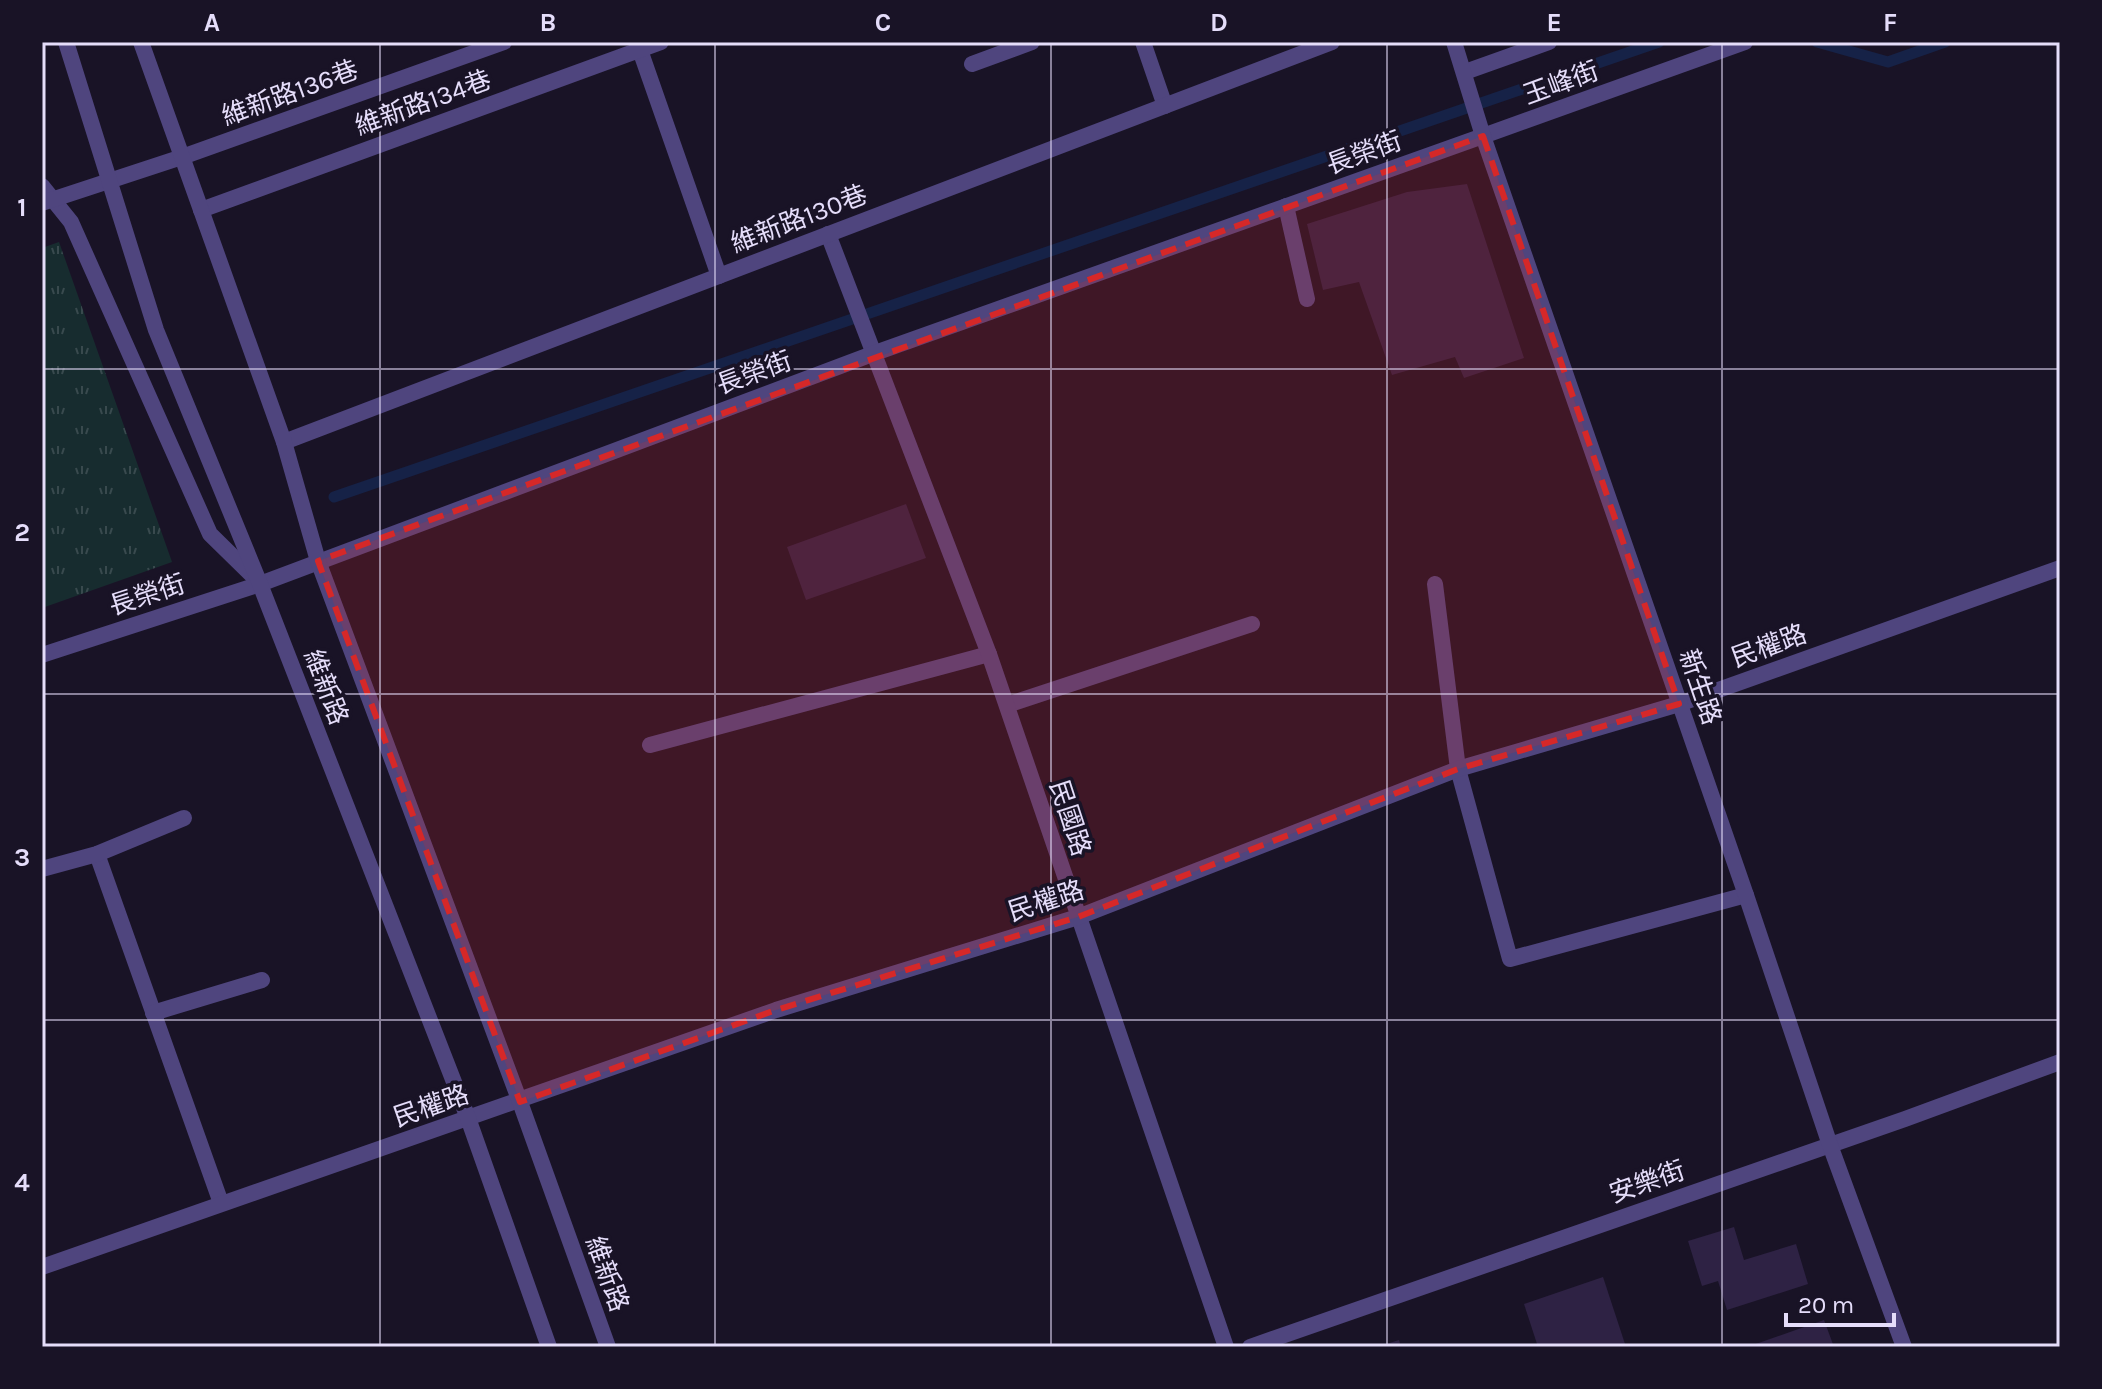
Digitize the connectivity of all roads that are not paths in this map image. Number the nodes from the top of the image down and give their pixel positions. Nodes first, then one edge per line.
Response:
1 (66, 42) edge
2 (141, 42) edge
3 (504, 42) edge
4 (661, 42) edge
5 (1032, 42) edge
6 (1143, 42) edge
7 (1332, 42) edge
8 (1454, 42) edge
9 (1549, 42) edge
10 (1745, 42) edge
11 (640, 50) junction
12 (972, 64) dead end
13 (1465, 72) junction
14 (1165, 106) junction
15 (1481, 130) junction
16 (182, 157) junction
17 (109, 180) junction
18 (42, 186) edge
19 (48, 201) edge
20 (1286, 206) junction
21 (201, 210) junction
22 (828, 234) junction
23 (719, 276) junction
24 (1307, 299) dead end
25 (875, 353) junction
26 (284, 442) junction
27 (318, 561) junction
28 (2060, 568) edge
29 (260, 584) junction
30 (1435, 584) dead end
31 (1252, 624) dead end
32 (989, 654) junction
33 (42, 655) edge
34 (1679, 704) junction
35 (1007, 705) junction
36 (650, 745) dead end
37 (1458, 769) junction
38 (184, 818) dead end
39 (97, 854) junction
40 (42, 869) edge
41 (1746, 895) junction
42 (1078, 917) junction
43 (262, 980) dead end
44 (153, 1013) junction
45 (2060, 1062) edge
46 (520, 1102) junction
47 (468, 1118) junction
48 (1830, 1145) junction
49 (221, 1203) junction
50 (42, 1267) edge
51 (549, 1347) edge
52 (608, 1347) edge
53 (1226, 1347) edge
54 (1250, 1347) edge
55 (1904, 1347) edge

1 - 17 street, 維新路
2 - 16 street, 維新路
3 - 16 street, 維新路136巷
4 - 11 street, 維新路134巷
5 - 12 street
6 - 14 street
7 - 14 street, 維新路130巷
8 - 13 street, 新生路
9 - 13 street
10 - 15 street, 玉峰街
11 - 21 street, 維新路134巷
11 - 23 street
13 - 15 street, 新生路
14 - 22 street, 維新路130巷
15 - 20 street, 長榮街
15 - 34 street, 新生路
16 - 17 street, 維新路136巷
16 - 21 street, 維新路
17 - 19 street, 維新路136巷
17 - 29 street, 維新路
18 - 19 street
19 - 29 street
20 - 24 street
20 - 25 street, 長榮街
21 - 26 street, 維新路
22 - 23 street, 維新路130巷
22 - 25 street, 民國路
23 - 26 street, 維新路130巷
25 - 27 street, 長榮街
25 - 32 street, 民國路
26 - 27 street, 維新路
27 - 29 street, 長榮街
27 - 46 street, 維新路
28 - 34 street, 民權路
29 - 33 street, 長榮街
29 - 47 street, 維新路
30 - 37 street
31 - 35 street
32 - 35 street, 民國路
32 - 36 street
34 - 37 street, 民權路
34 - 41 street, 新生路
35 - 42 street, 民國路
37 - 41 street
37 - 42 street, 民權路
38 - 39 street
39 - 40 street
39 - 44 street
41 - 48 street, 新生路
42 - 46 street, 民權路
42 - 53 street, 民國路
43 - 44 street
44 - 49 street
45 - 48 street, 安樂街
46 - 47 street, 民權路
46 - 52 street, 維新路
47 - 49 street, 民權路
47 - 51 street, 維新路
48 - 54 street, 安樂街
48 - 55 street, 新生路
49 - 50 street, 民權路

